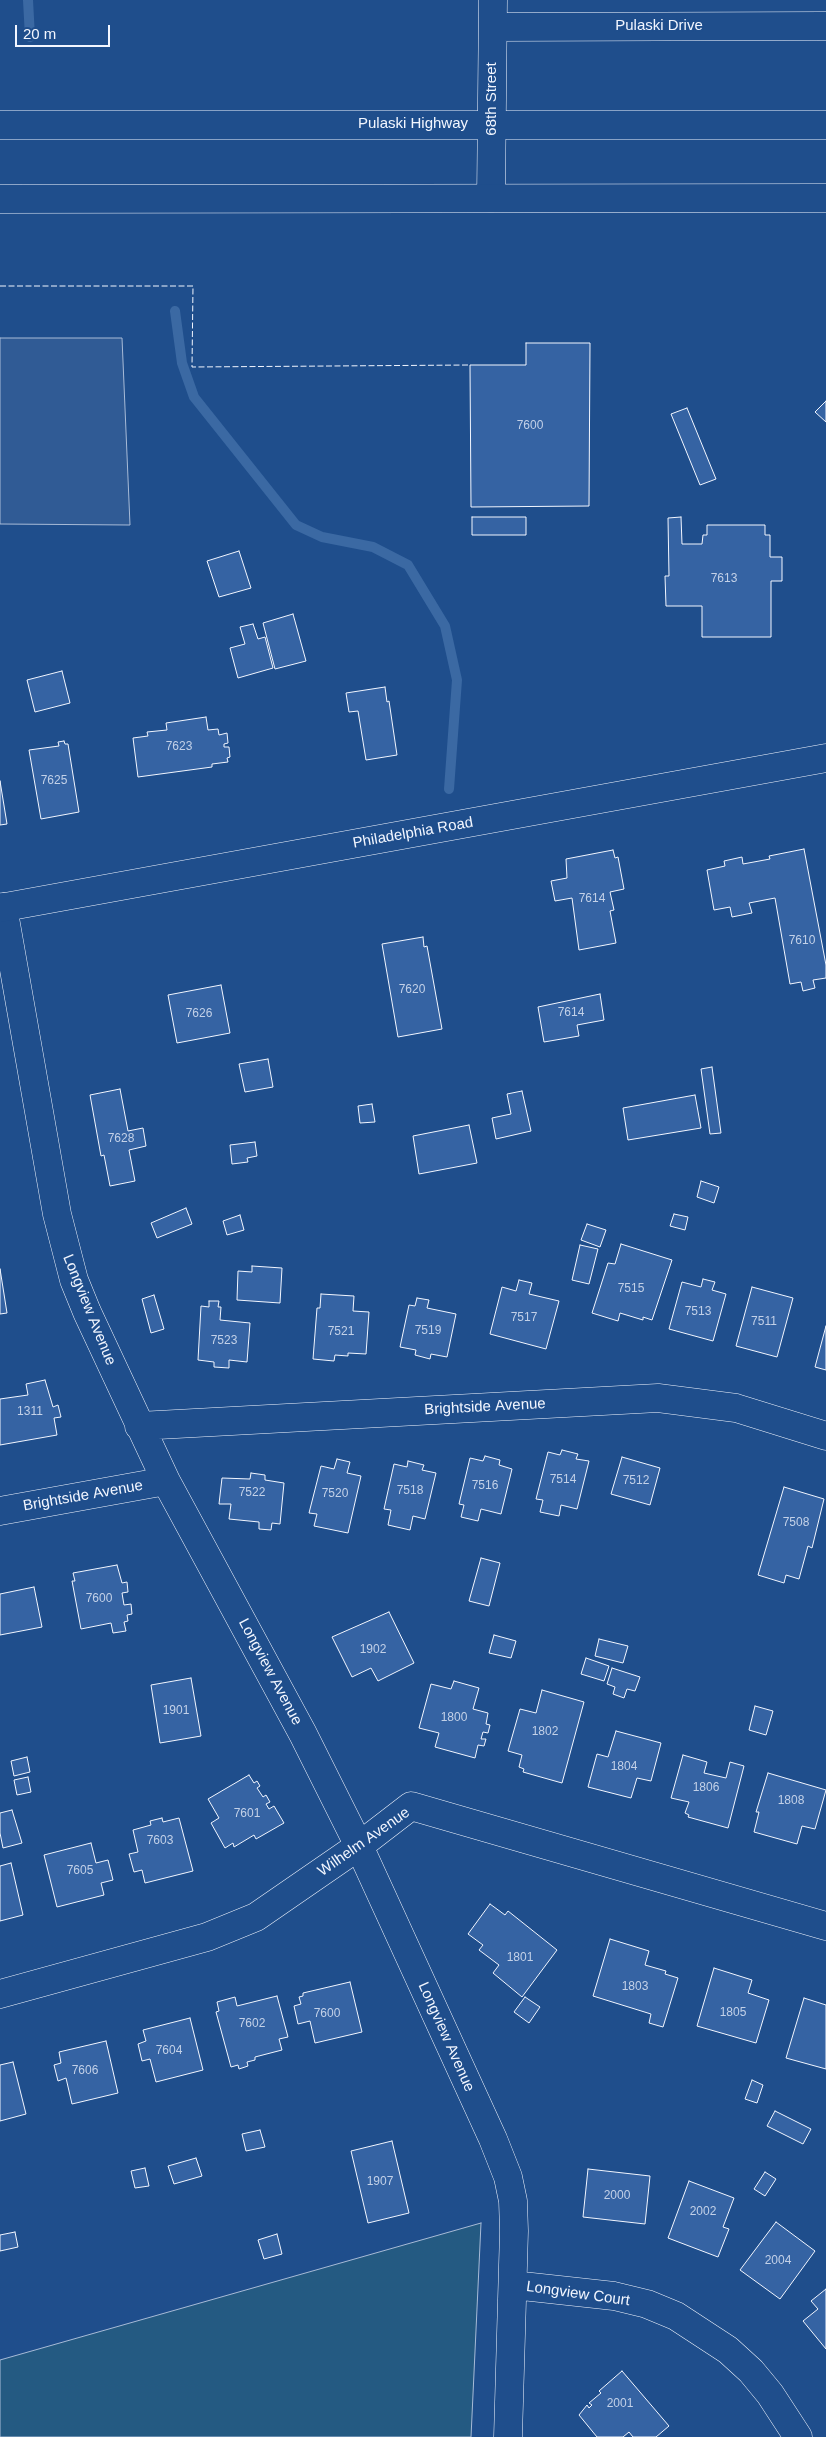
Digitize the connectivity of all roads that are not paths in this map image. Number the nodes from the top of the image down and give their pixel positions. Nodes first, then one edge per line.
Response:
1 (493, 0) edge
2 (826, 26) edge
3 (493, 27) junction
4 (492, 124) junction
5 (826, 124) edge
6 (0, 125) edge
7 (0, 198) edge
8 (491, 198) junction
9 (826, 198) edge
10 (826, 758) edge
11 (2, 907) edge
12 (139, 1426) junction
13 (826, 1436) edge
14 (166, 1481) junction
15 (0, 1512) edge
16 (359, 1846) junction
17 (826, 1926) edge
18 (0, 1994) edge
19 (513, 2285) junction
20 (508, 2437) edge
21 (798, 2437) edge

1 - 3 main road, 68th Street
2 - 3 main road, Pulaski Drive
3 - 4 main road, 68th Street
4 - 5 main road, Pulaski Highway
4 - 6 main road, Pulaski Highway
4 - 8 main road, 68th Street
7 - 8 main road
8 - 9 main road
10 - 11 main road, Philadelphia Road
11 - 12 main road, Longview Avenue
12 - 13 main road, Brightside Avenue
12 - 14 main road, Longview Avenue
14 - 15 main road, Brightside Avenue
14 - 16 main road, Longview Avenue
16 - 17 main road, Wilhelm Avenue
16 - 18 main road, Wilhelm Avenue
16 - 19 main road, Longview Avenue
19 - 20 main road, Longview Avenue
19 - 21 main road, Longview Court

